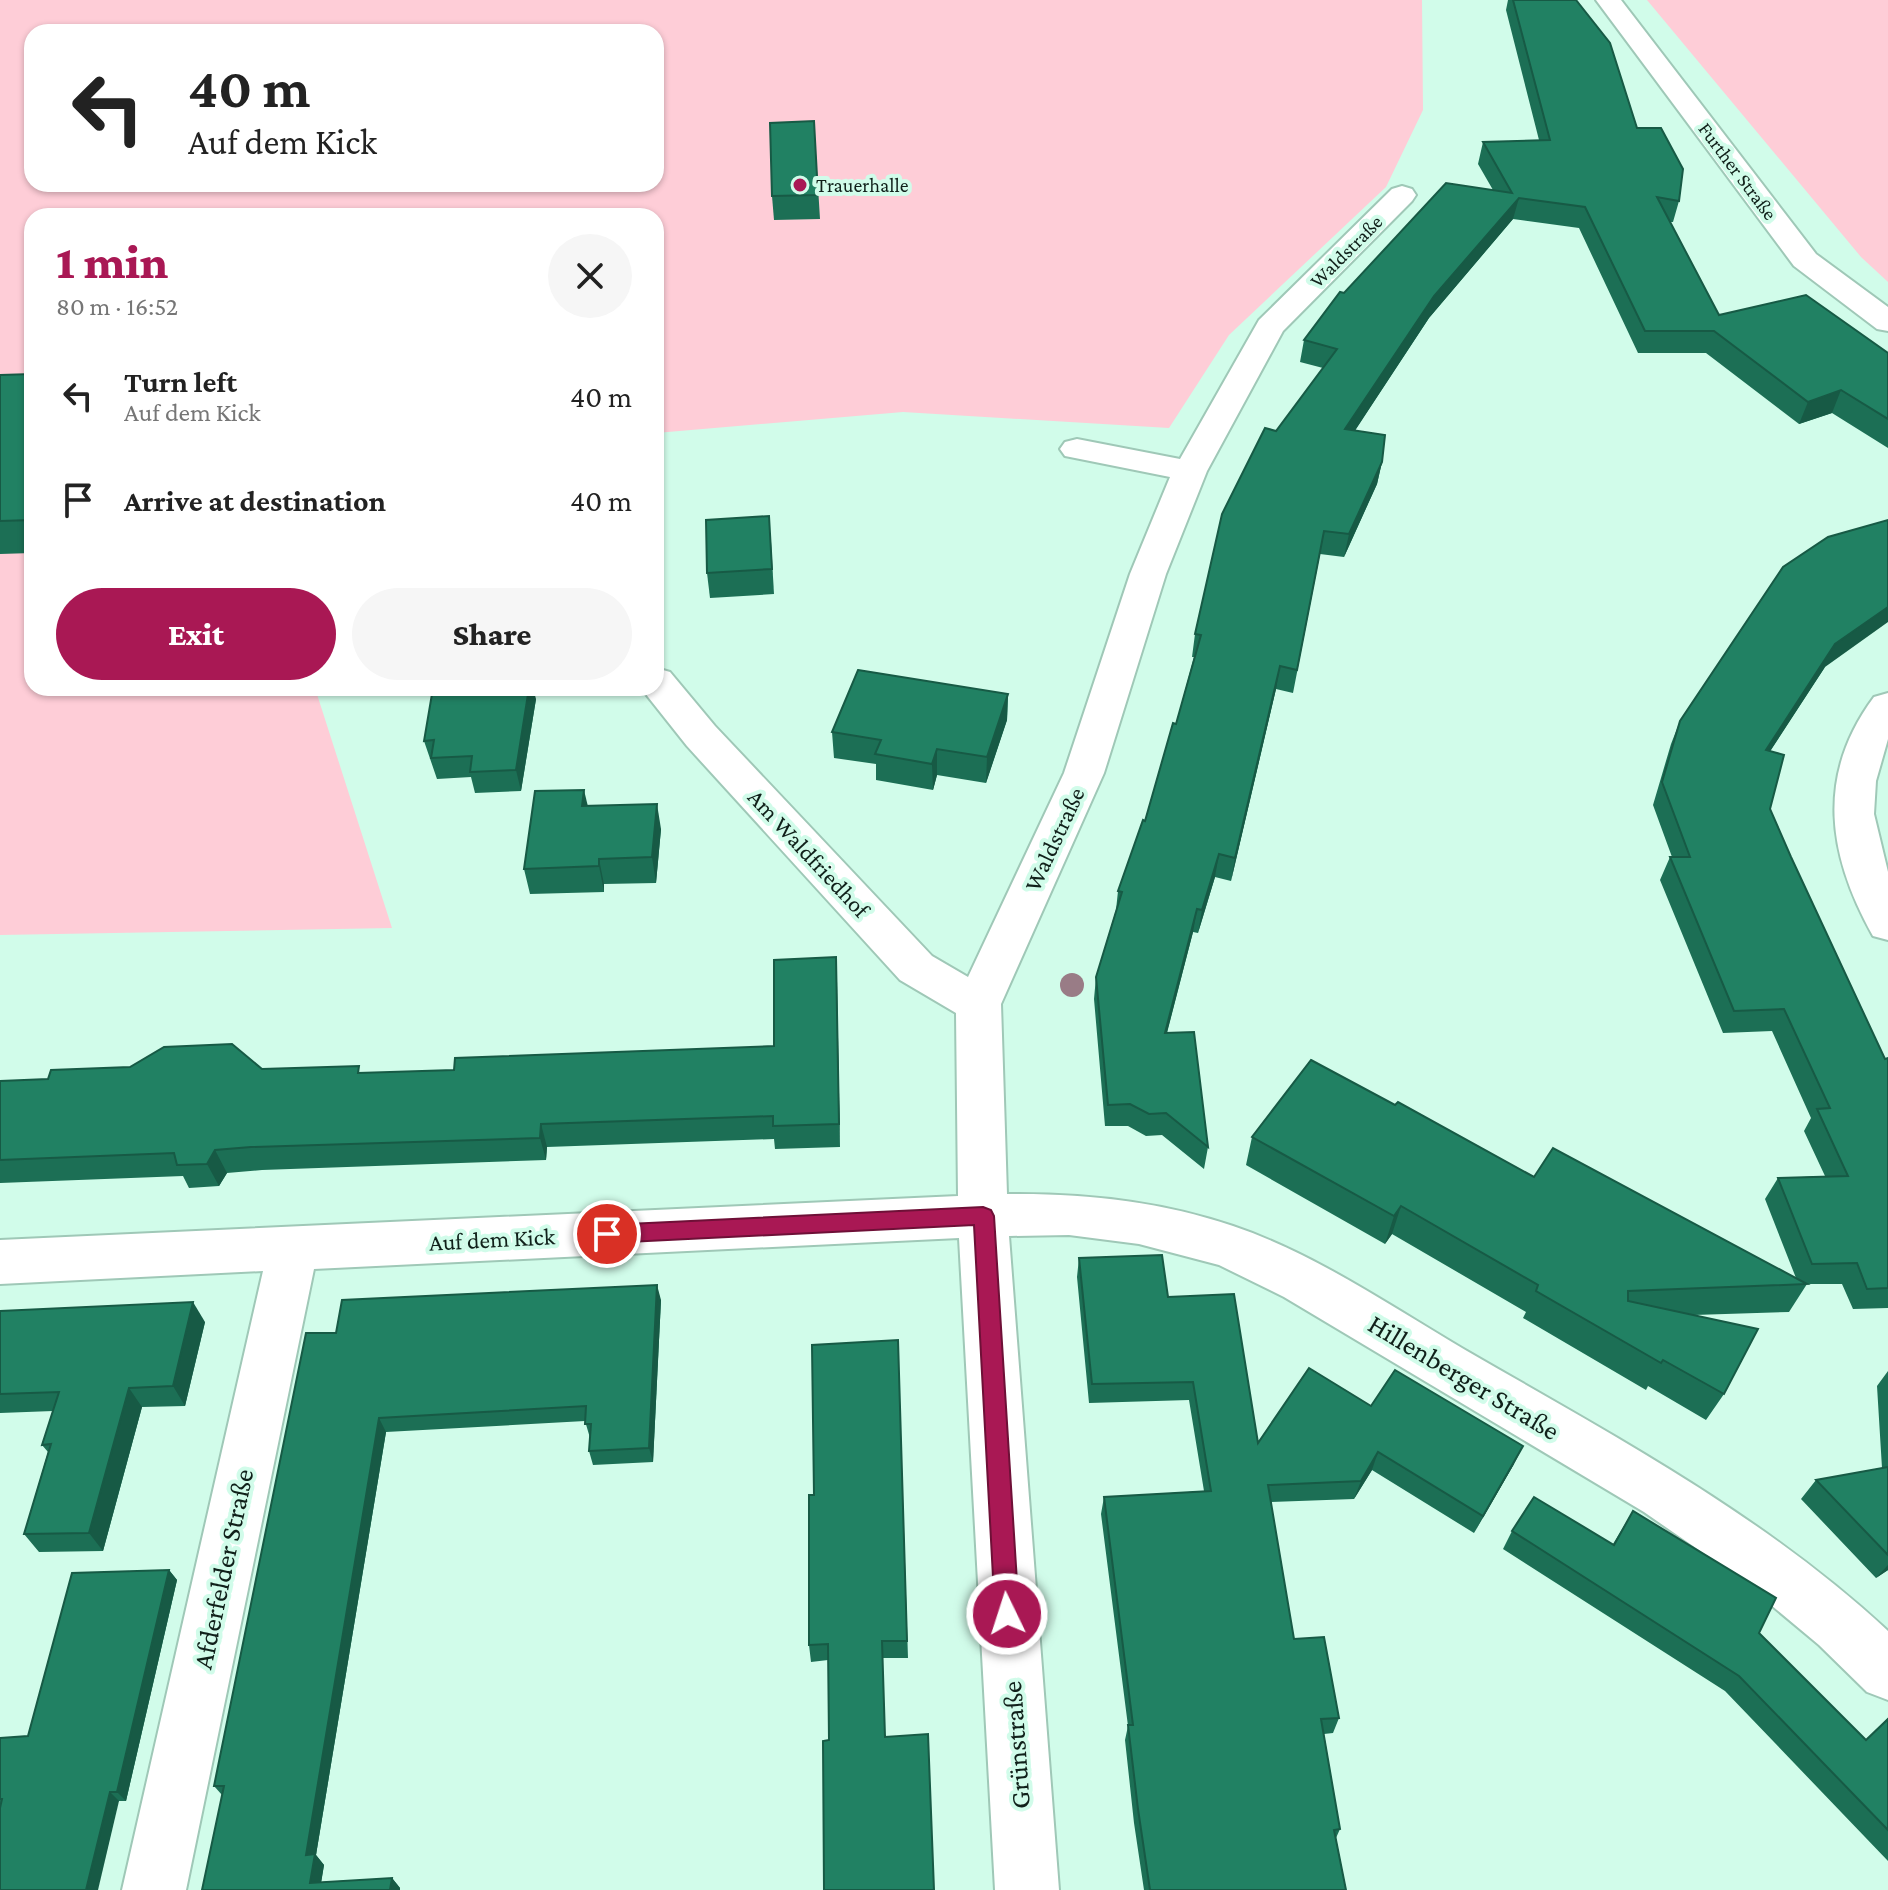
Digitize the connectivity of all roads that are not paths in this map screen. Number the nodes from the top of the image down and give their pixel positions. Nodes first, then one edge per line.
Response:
1 (1608, 0) edge
2 (1402, 195) dead end
3 (1888, 322) edge
4 (1077, 449) dead end
5 (1190, 471) junction
6 (664, 691) edge
7 (1888, 706) edge
8 (1888, 924) edge
9 (978, 1004) junction
10 (983, 1216) junction
11 (293, 1249) junction
12 (0, 1262) edge
13 (1888, 1671) edge
14 (154, 1890) edge
15 (1027, 1890) edge

1 - 3 street, Further Straße
2 - 5 street, Waldstraße
4 - 5 street
5 - 9 street, Waldstraße
6 - 9 street, Am Waldfriedhof
7 - 8 street
9 - 10 street, Waldstraße
10 - 11 street, Auf dem Kick
10 - 13 street, Hillenberger Straße
10 - 15 street, Grünstraße
11 - 12 street, Auf dem Kick
11 - 14 street, Afderfelder Straße

